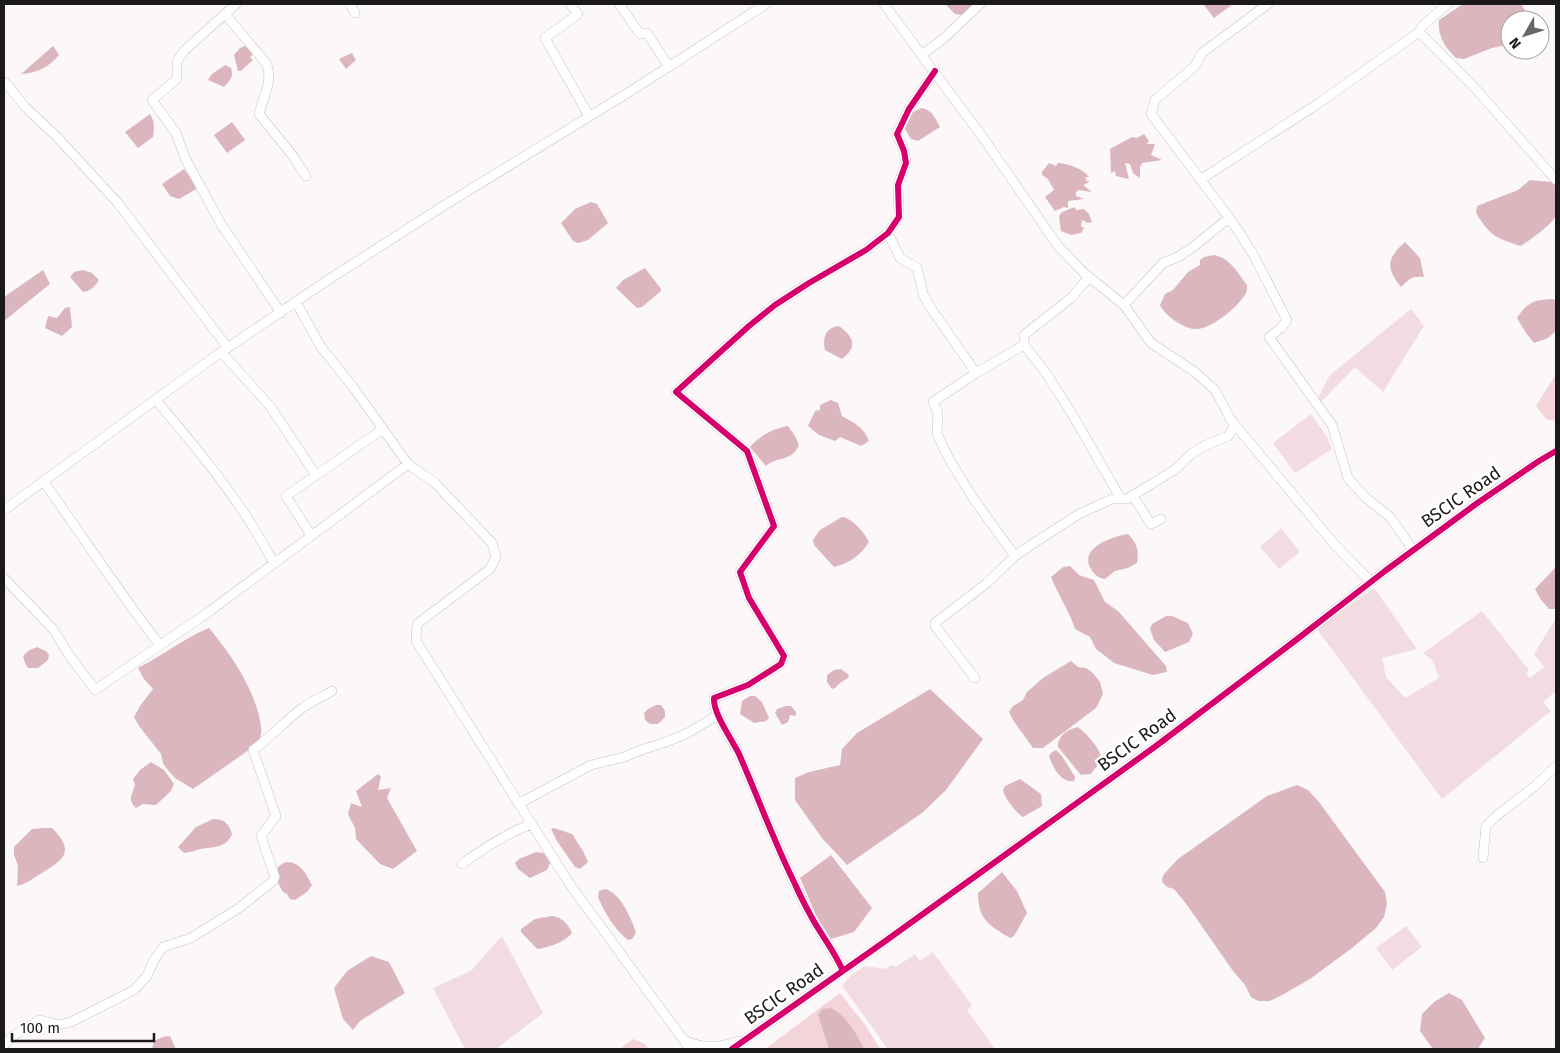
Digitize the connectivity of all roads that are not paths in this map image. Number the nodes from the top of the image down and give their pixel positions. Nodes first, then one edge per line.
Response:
1 (236, 4) edge
2 (350, 4) edge
3 (570, 4) edge
4 (619, 4) edge
5 (766, 4) edge
6 (884, 4) edge
7 (980, 4) edge
8 (1268, 4) edge
9 (1448, 4) edge
10 (355, 13) dead end
11 (225, 14) junction
12 (1419, 32) junction
13 (922, 54) junction
14 (669, 67) junction
15 (935, 71) junction
16 (4, 82) edge
17 (589, 116) junction
18 (306, 176) dead end
19 (1200, 180) junction
20 (1556, 180) edge
21 (1229, 218) junction
22 (888, 233) junction
23 (1089, 277) junction
24 (296, 302) junction
25 (1124, 305) junction
26 (281, 313) junction
27 (1024, 346) junction
28 (225, 350) junction
29 (976, 373) junction
30 (156, 400) junction
31 (1235, 425) junction
32 (383, 430) junction
33 (1556, 451) edge
34 (408, 464) junction
35 (316, 475) junction
36 (43, 481) junction
37 (1133, 496) junction
38 (1121, 499) junction
39 (4, 510) edge
40 (1161, 519) dead end
41 (311, 535) junction
42 (1414, 550) junction
43 (1015, 556) junction
44 (274, 563) junction
45 (4, 578) edge
46 (1370, 582) junction
47 (160, 645) junction
48 (975, 678) dead end
49 (332, 691) dead end
50 (718, 715) junction
51 (1556, 766) edge
52 (518, 804) junction
53 (531, 824) junction
54 (1483, 858) dead end
55 (462, 864) dead end
56 (843, 971) junction
57 (683, 1040) junction
58 (744, 1040) junction
59 (4, 1045) edge
60 (690, 1049) edge
61 (732, 1049) edge

1 - 11 street
2 - 10 street
3 - 17 street
4 - 14 street
5 - 14 street
6 - 13 street
7 - 13 street
8 - 19 street
9 - 12 street
11 - 18 street
11 - 26 street
12 - 19 street
12 - 20 street
13 - 15 street
14 - 17 street
15 - 22 street
15 - 23 street
16 - 28 street
17 - 24 street
19 - 21 street
21 - 25 street
21 - 42 street
22 - 29 street
22 - 50 street
23 - 25 street
23 - 27 street
24 - 26 street
24 - 32 street
25 - 31 street
26 - 28 street
27 - 29 street
27 - 38 street
28 - 30 street
28 - 35 street
29 - 43 street
30 - 36 street
30 - 44 street
31 - 37 street
31 - 46 street
32 - 34 street
32 - 35 street
33 - 42 street, BSCIC Road
34 - 41 street
34 - 52 street
35 - 41 street
36 - 39 street
36 - 47 street
37 - 38 street
37 - 40 street
38 - 43 street
41 - 44 street
42 - 46 street, BSCIC Road
43 - 48 street
44 - 47 street
45 - 47 street
46 - 56 street, BSCIC Road
49 - 59 street
50 - 52 street
50 - 56 street
51 - 54 street
52 - 53 street
53 - 55 street
53 - 57 street
56 - 58 street, BSCIC Road
57 - 58 street
57 - 60 street
58 - 61 street, BSCIC Road

